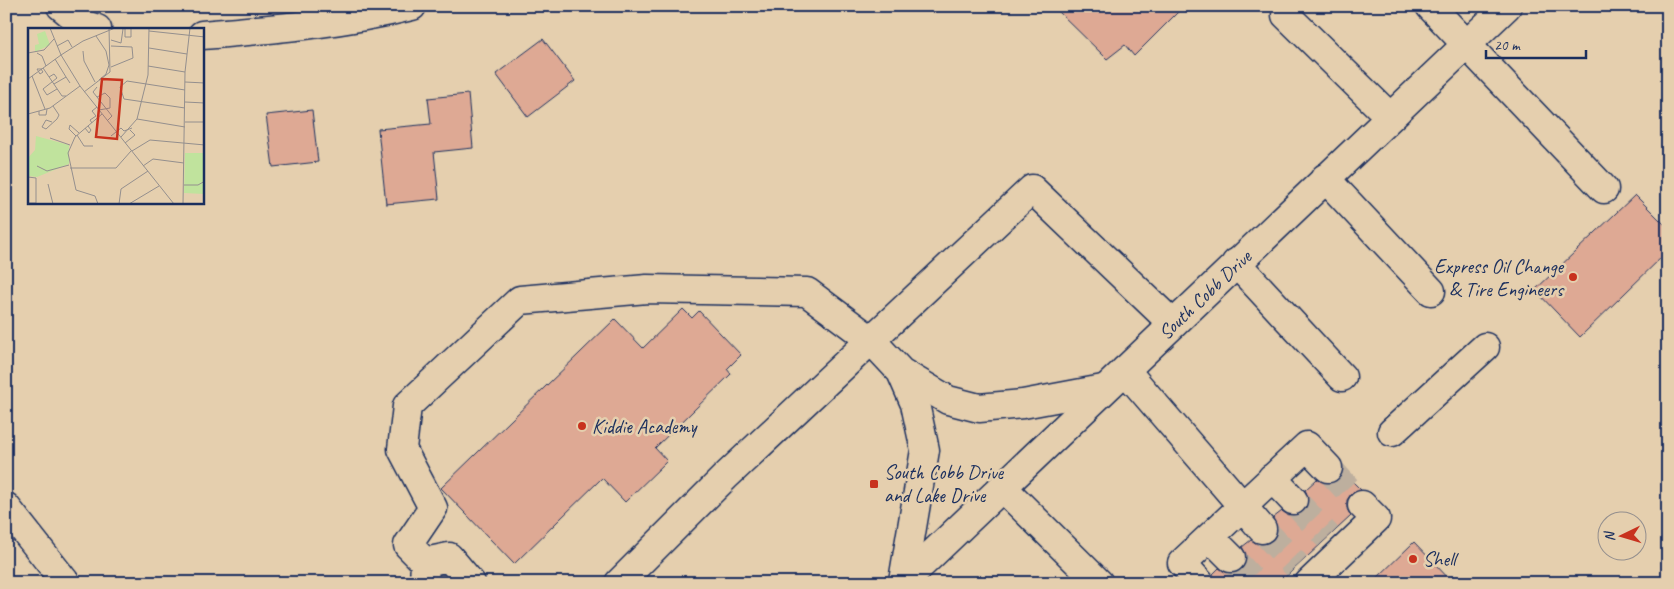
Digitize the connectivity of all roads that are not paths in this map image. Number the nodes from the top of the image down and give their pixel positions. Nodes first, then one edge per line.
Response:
1 (61, 6) edge
2 (412, 6) edge
3 (1430, 6) edge
4 (1507, 6) edge
5 (1286, 16) dead end
6 (94, 28) edge
7 (204, 35) edge
8 (1467, 44) junction
9 (1390, 118) junction
10 (1325, 178) junction
11 (1604, 189) dead end
12 (1236, 263) junction
13 (1431, 291) dead end
14 (1173, 324) junction
15 (871, 340) junction
16 (1485, 347) dead end
17 (1124, 370) junction
18 (901, 372) junction
19 (1342, 377) dead end
20 (1103, 389) junction
21 (1392, 432) dead end
22 (1328, 468) tunnel mouth
23 (1272, 478) junction
24 (1002, 487) junction
25 (1293, 500) tunnel mouth
26 (1362, 505) tunnel mouth
27 (6, 507) edge
28 (1242, 507) junction
29 (1262, 529) tunnel mouth
30 (1210, 537) junction
31 (1231, 558) tunnel mouth
32 (419, 563) edge
33 (1306, 577) edge
34 (903, 582) edge
35 (66, 583) edge
36 (471, 583) edge
37 (618, 583) edge
38 (1099, 583) edge
39 (1200, 583) edge

1 - 6 main road
2 - 7 main road
3 - 8 main road
4 - 8 main road, South Cobb Drive
5 - 9 main road
8 - 9 main road, South Cobb Drive
8 - 11 main road
9 - 10 main road, South Cobb Drive
10 - 12 main road, South Cobb Drive
10 - 13 main road
12 - 14 main road, South Cobb Drive
12 - 19 main road
14 - 15 main road
14 - 17 main road, South Cobb Drive
15 - 18 main road
15 - 32 main road
15 - 37 main road
16 - 21 main road
17 - 20 main road, South Cobb Drive
17 - 28 main road
18 - 20 main road
18 - 34 main road
20 - 24 main road, South Cobb Drive
22 - 23 main road
23 - 25 main road
23 - 28 main road
24 - 34 main road, South Cobb Drive
24 - 38 main road
26 - 33 main road
27 - 35 main road
28 - 29 main road
28 - 30 main road
30 - 31 main road
30 - 39 main road
32 - 36 main road

